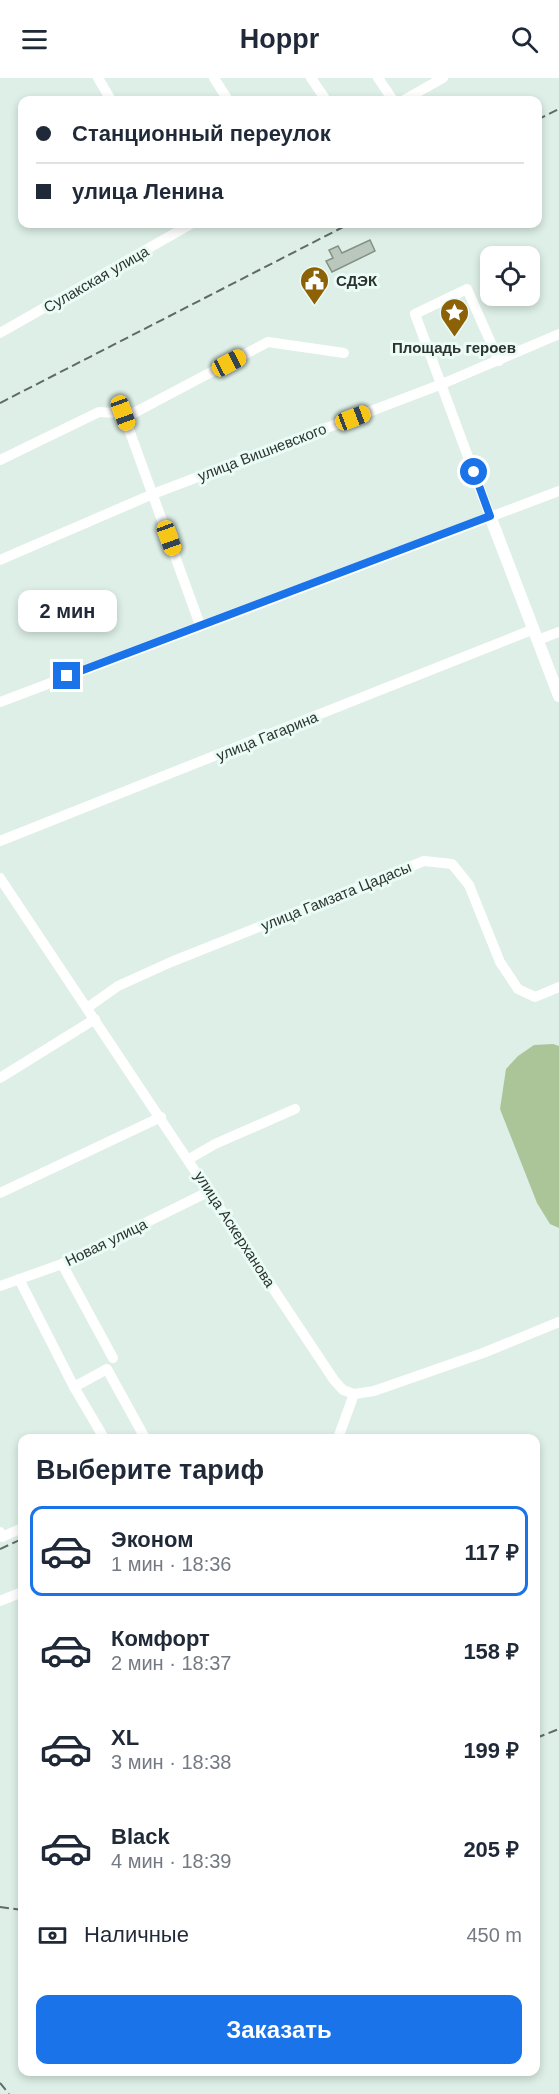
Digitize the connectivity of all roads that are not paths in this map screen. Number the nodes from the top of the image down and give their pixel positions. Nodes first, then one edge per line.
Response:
1 (98, 78) edge
2 (214, 78) edge
3 (311, 78) edge
4 (378, 78) edge
5 (443, 78) edge
6 (109, 96) edge
7 (225, 96) edge
8 (323, 96) edge
9 (390, 96) edge
10 (411, 96) edge
11 (181, 228) edge
12 (0, 333) edge
13 (559, 334) edge
14 (344, 353) dead end
15 (499, 361) junction
16 (442, 384) junction
17 (123, 413) junction
18 (0, 460) edge
19 (559, 491) edge
20 (153, 494) junction
21 (490, 516) junction
22 (0, 560) edge
23 (200, 625) junction
24 (559, 632) edge
25 (536, 635) junction
26 (559, 696) edge
27 (0, 702) edge
28 (0, 841) edge
29 (0, 878) edge
30 (559, 987) edge
31 (87, 1008) junction
32 (95, 1019) junction
33 (0, 1078) edge
34 (295, 1108) dead end
35 (161, 1117) junction
36 (189, 1159) junction
37 (210, 1191) junction
38 (0, 1193) edge
39 (62, 1264) junction
40 (19, 1279) junction
41 (0, 1286) edge
42 (559, 1322) edge
43 (113, 1358) dead end
44 (74, 1387) junction
45 (354, 1394) junction
46 (102, 1434) edge
47 (143, 1434) edge
48 (339, 1434) edge
49 (18, 1530) edge
50 (0, 1532) edge
51 (18, 1594) edge
52 (0, 1601) edge

1 - 6 street
2 - 7 street
3 - 8 street
4 - 9 street
5 - 10 street
11 - 12 street, Сулакская улица
13 - 15 street, улица Вишневского
14 - 17 street
15 - 16 street, улица Вишневского
15 - 16 street
16 - 20 street, улица Вишневского
16 - 21 street
17 - 18 street
17 - 20 street
19 - 21 street
20 - 22 street, улица Вишневского
20 - 23 street
21 - 23 street
21 - 25 main road
23 - 27 street
24 - 25 street, улица Гагарина
25 - 26 main road
25 - 28 street, улица Гагарина
29 - 31 street, улица Аскерханова
30 - 31 street, улица Гамзата Цадасы
31 - 32 street, улица Аскерханова
32 - 33 street
32 - 35 street, улица Аскерханова
34 - 36 street
35 - 36 street, улица Аскерханова
35 - 38 street
36 - 37 street, улица Аскерханова
37 - 39 street, Новая улица
37 - 45 street, улица Аскерханова
39 - 40 street, Новая улица
39 - 43 street
40 - 41 street, Новая улица
40 - 44 street
42 - 45 street
44 - 46 street
44 - 47 street
45 - 48 street
49 - 50 street
51 - 52 street

